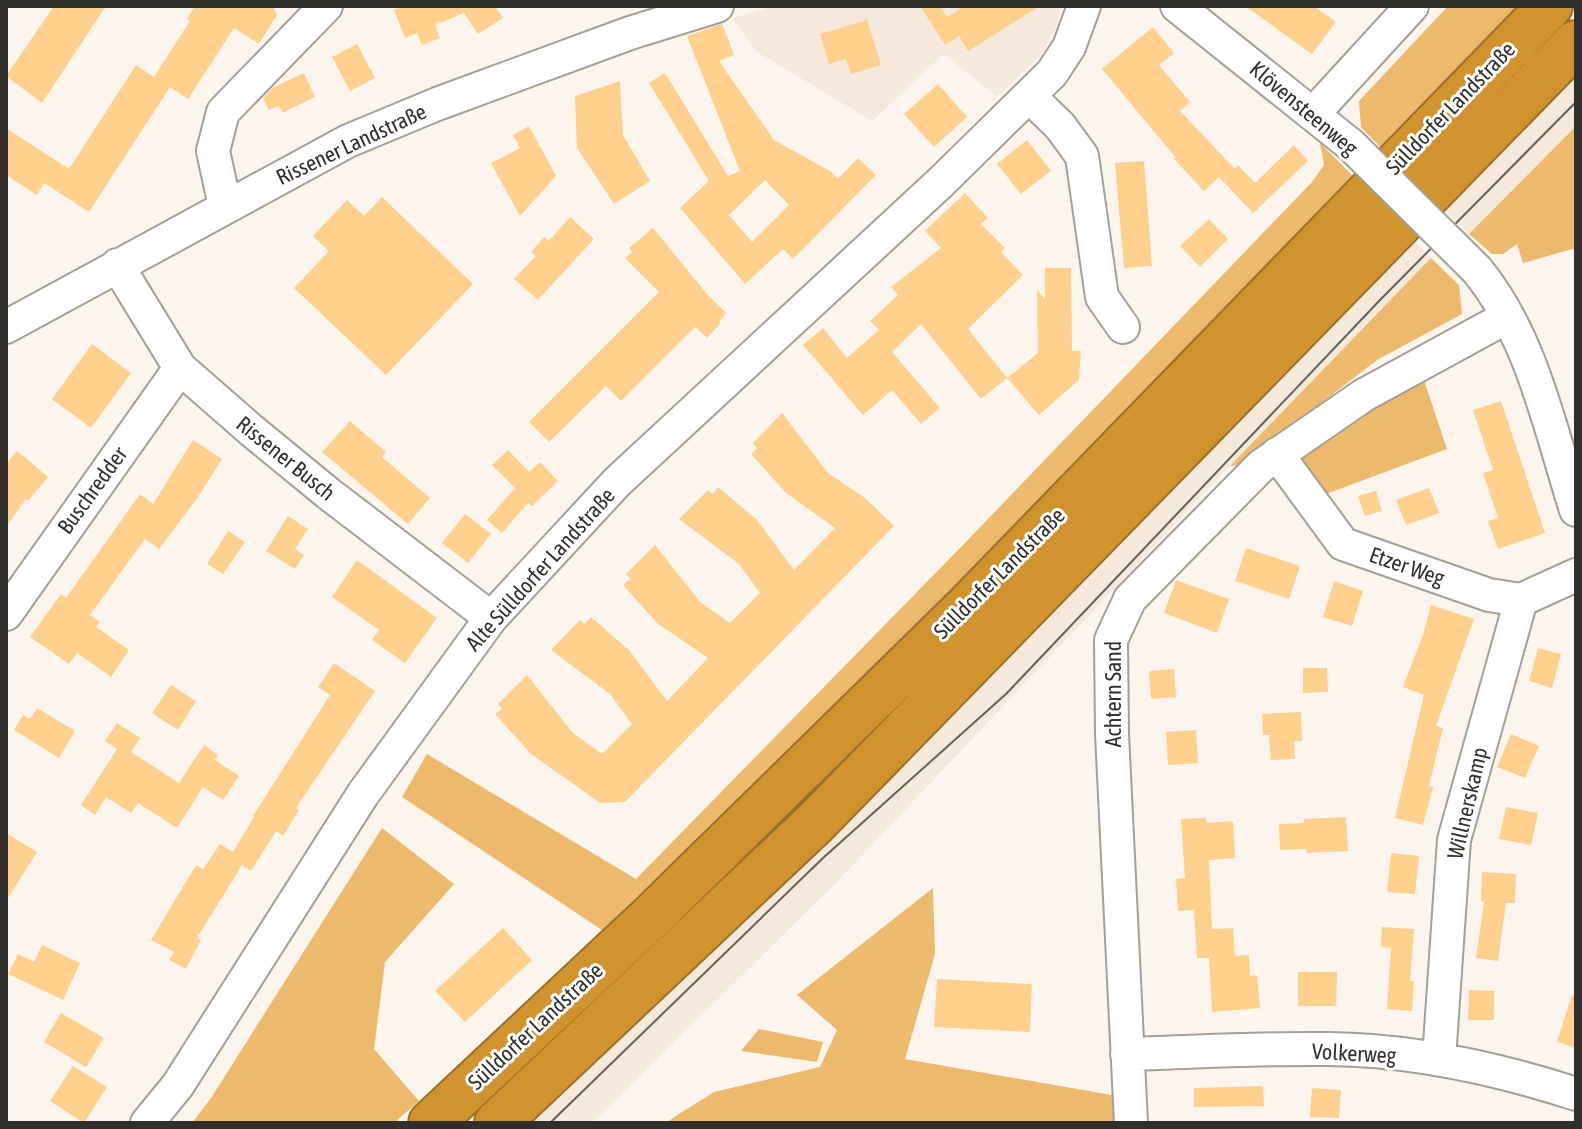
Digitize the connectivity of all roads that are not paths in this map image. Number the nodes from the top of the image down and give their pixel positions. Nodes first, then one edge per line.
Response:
1 (326, 6) edge
2 (717, 6) edge
3 (1084, 6) edge
4 (1177, 6) edge
5 (1412, 6) edge
6 (1550, 6) edge
7 (1576, 43) edge
8 (1029, 96) junction
9 (1314, 113) junction
10 (225, 206) junction
11 (117, 265) junction
12 (1507, 317) junction
13 (6, 327) edge
14 (1123, 327) dead end
15 (180, 368) junction
16 (1277, 454) junction
17 (1576, 510) edge
18 (1576, 575) edge
19 (1521, 600) junction
20 (6, 614) edge
21 (491, 618) junction
22 (1127, 1054) junction
23 (1439, 1059) junction
24 (1576, 1094) edge
25 (147, 1123) edge
26 (431, 1123) edge
27 (497, 1123) edge
28 (1131, 1123) edge

1 - 10 street
2 - 10 street, Rissener Landstraße
3 - 8 street, Alte Sülldorfer Landstraße
4 - 9 street, Klövensteenweg
5 - 9 street
6 - 26 highway, Sülldorfer Landstraße
7 - 27 highway, Sülldorfer Landstraße
8 - 14 street
8 - 21 street, Alte Sülldorfer Landstraße
9 - 12 street, Klövensteenweg, bridge
10 - 11 street, Rissener Landstraße
11 - 13 street, Rissener Landstraße
11 - 15 street, Rissener Busch
12 - 16 street, Achtern Sand
12 - 17 street, Klövensteenweg
15 - 20 street, Buschredder
15 - 21 street, Rissener Busch
16 - 19 street, Etzer Weg
16 - 22 street, Achtern Sand
18 - 19 street
19 - 23 street, Willnerskamp
21 - 25 street, Alte Sülldorfer Landstraße
22 - 23 street, Volkerweg
22 - 28 street, Achtern Sand
23 - 24 street, Volkerweg

